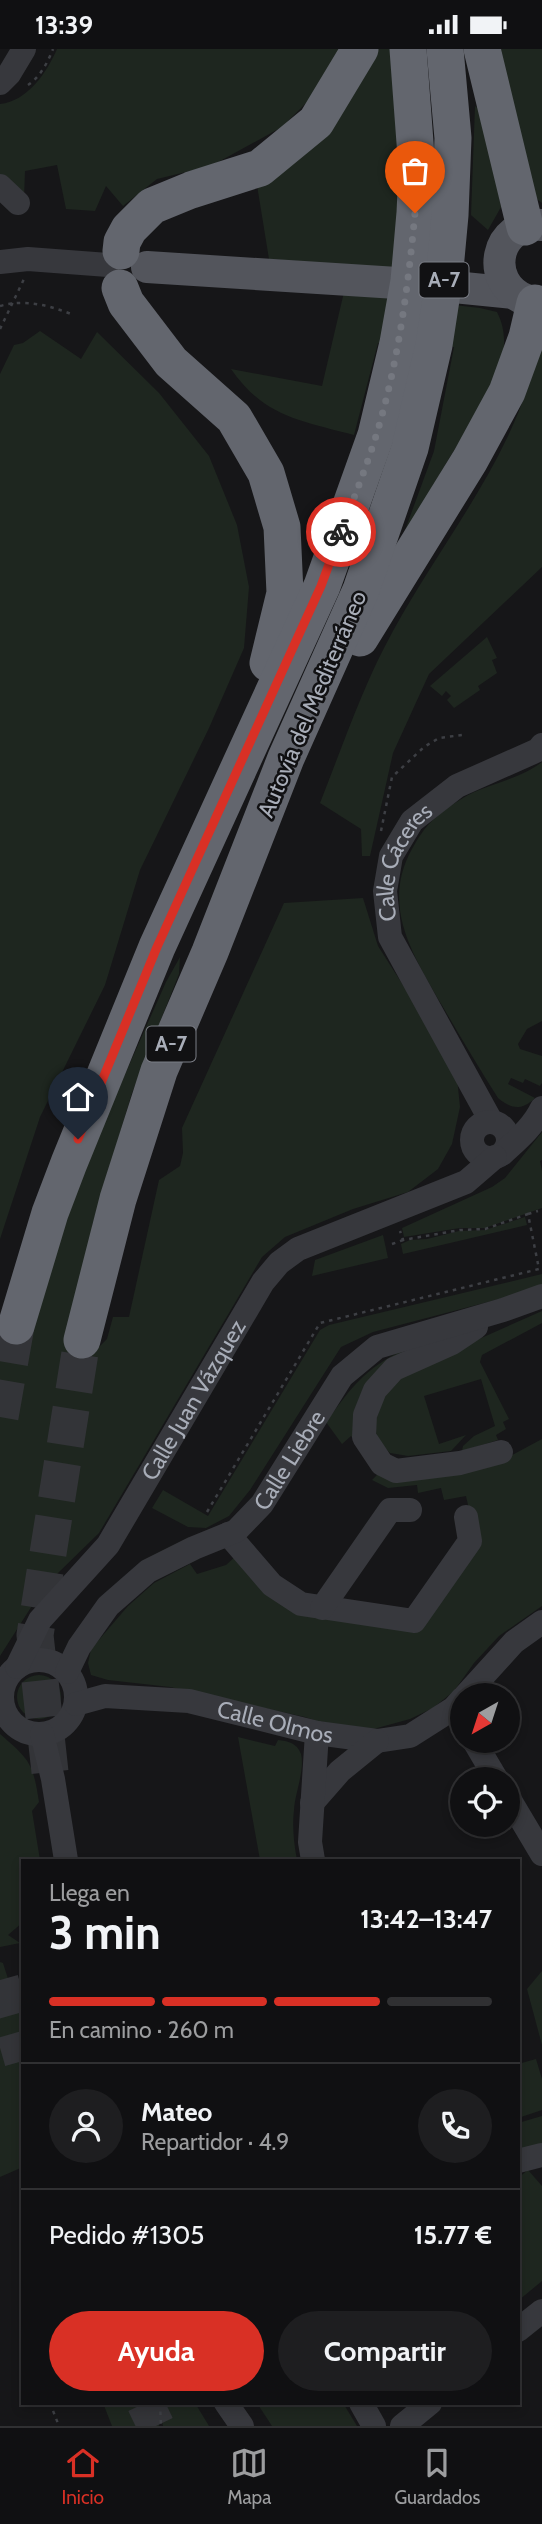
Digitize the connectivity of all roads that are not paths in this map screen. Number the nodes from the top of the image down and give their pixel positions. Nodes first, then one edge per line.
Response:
1 (24, 49) edge
2 (360, 49) edge
3 (408, 49) edge
4 (445, 49) edge
5 (482, 49) edge
6 (0, 83) edge
7 (432, 214) junction
8 (523, 234) edge
9 (0, 262) edge
10 (124, 268) junction
11 (444, 286) junction
12 (530, 299) edge
13 (248, 744) junction
14 (542, 745) edge
15 (286, 758) junction
16 (542, 1107) edge
17 (484, 1130) junction
18 (498, 1156) junction
19 (425, 1200) junction
20 (542, 1296) edge
21 (503, 1310) junction
22 (16, 1326) tunnel mouth
23 (82, 1340) tunnel mouth
24 (501, 1453) dead end
25 (410, 1510) dead end
26 (466, 1517) dead end
27 (228, 1534) junction
28 (322, 1608) junction
29 (542, 1622) edge
30 (67, 1672) junction
31 (7, 1679) edge
32 (480, 1683) edge
33 (76, 1704) junction
34 (450, 1712) edge
35 (3, 1714) edge
36 (317, 1733) junction
37 (42, 1734) junction
38 (377, 1741) junction
39 (312, 1803) junction
40 (520, 1817) edge
41 (542, 1854) edge
42 (66, 1859) edge
43 (313, 1859) edge
44 (542, 2155) edge
45 (520, 2160) edge
46 (542, 2311) edge
47 (520, 2328) edge
48 (227, 2405) edge
49 (362, 2405) edge
50 (428, 2405) edge
51 (242, 2426) edge
52 (374, 2426) edge
53 (402, 2426) edge

1 - 6 street
2 - 10 highway
3 - 7 highway, Autovía del Mediterráneo / A-7
4 - 7 highway, Autovía del Mediterráneo / A-7
5 - 8 highway
7 - 13 highway, Autovía del Mediterráneo / A-7
7 - 15 highway, Autovía del Mediterráneo / A-7
8 - 11 main road
8 - 12 main road
9 - 10 street
10 - 11 main road
10 - 13 highway
11 - 12 main road
12 - 15 highway
13 - 22 highway, Autovía del Mediterráneo / A-7
14 - 17 street, Calle Cáceres
15 - 23 highway, Autovía del Mediterráneo / A-7
16 - 17 street
16 - 18 street
17 - 18 street, Calle Cáceres
17 - 19 street, Calle Juan Vázquez
18 - 19 street, Calle Juan Vázquez
19 - 31 street, Calle Juan Vázquez
20 - 21 street, Calle Liebre
21 - 24 street
21 - 27 street, Calle Liebre
25 - 28 street
26 - 28 street
27 - 28 street
27 - 30 street, Calle Liebre
29 - 32 street, Calle Olmos
30 - 31 street
30 - 33 street
31 - 35 street
33 - 36 street, Calle Olmos
33 - 37 street
34 - 38 street, Calle Olmos
35 - 37 street
36 - 38 street, Calle Olmos
36 - 39 street
37 - 42 street
38 - 39 street
39 - 43 street
40 - 41 street
44 - 45 street
46 - 47 street
48 - 51 street
49 - 52 street
50 - 53 street

